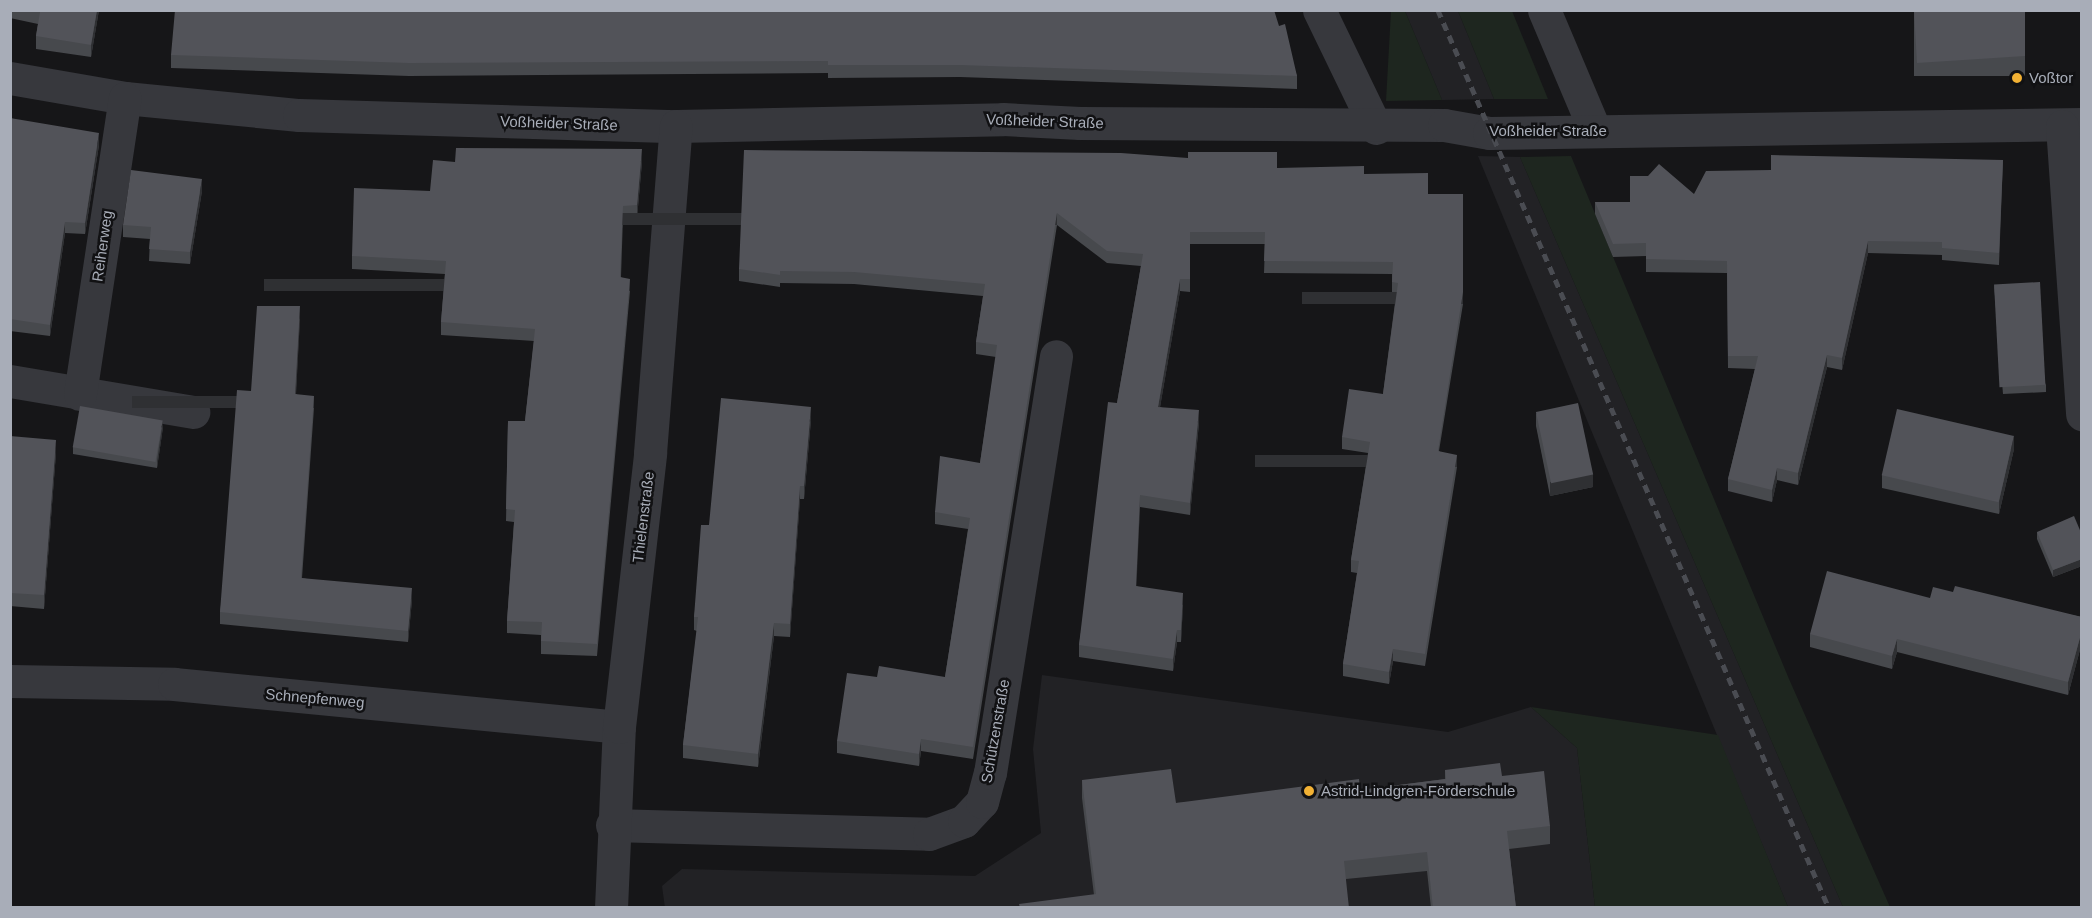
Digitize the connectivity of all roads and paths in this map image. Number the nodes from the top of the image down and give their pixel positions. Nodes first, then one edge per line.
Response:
1 (1319, 10) edge
2 (1544, 10) edge
3 (10, 78) edge
4 (125, 98) junction
5 (2072, 125) edge
6 (676, 126) junction
7 (1376, 128) junction
8 (1594, 131) junction
9 (1056, 356) dead end
10 (10, 381) edge
11 (80, 394) junction
12 (193, 412) dead end
13 (2082, 414) edge
14 (10, 681) edge
15 (619, 727) junction
16 (612, 825) junction
17 (611, 908) edge

1 - 7 street
2 - 8 street
3 - 4 street, Voßheider Straße
4 - 6 street, Voßheider Straße
4 - 11 street, Reiherweg
5 - 8 street, Voßheider Straße
5 - 13 street
6 - 7 street, Voßheider Straße
6 - 15 street, Thielenstraße
7 - 8 street, Voßheider Straße
9 - 16 street, Schützenstraße
10 - 11 street
11 - 12 street
14 - 15 street, Schnepfenweg
15 - 16 street, Thielenstraße
16 - 17 street, Thielenstraße

